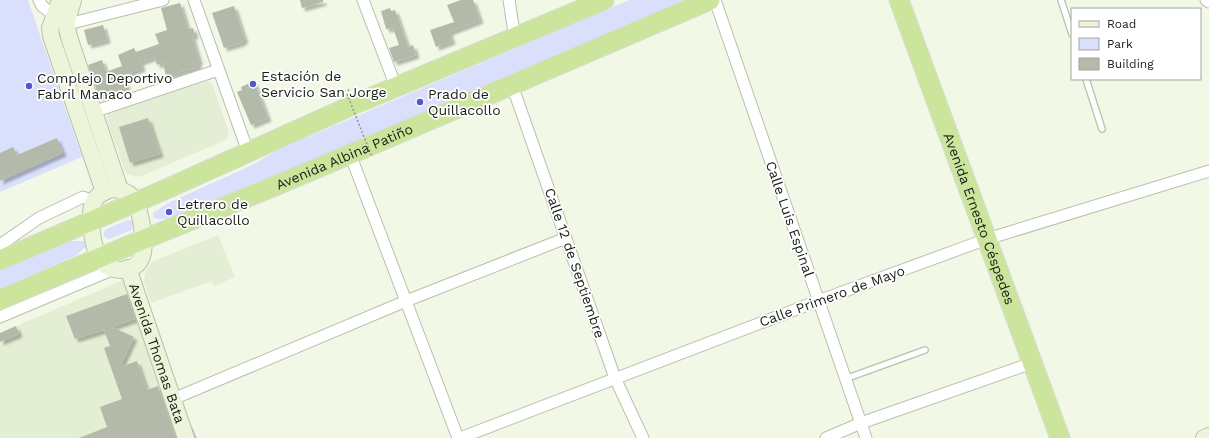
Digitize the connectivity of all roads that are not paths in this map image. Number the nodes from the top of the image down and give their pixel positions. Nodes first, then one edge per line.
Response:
1 (39, 0) edge
2 (73, 0) edge
3 (162, 0) edge
4 (194, 0) edge
5 (363, 0) edge
6 (509, 0) edge
7 (604, 0) edge
8 (710, 0) edge
9 (715, 0) edge
10 (889, 0) edge
11 (899, 0) edge
12 (1061, 0) edge
13 (1206, 0) edge
14 (1209, 2) edge
15 (61, 12) edge
16 (1071, 31) edge
17 (514, 38) junction
18 (218, 70) junction
19 (1086, 80) edge
20 (512, 85) junction
21 (396, 87) junction
22 (93, 112) junction
23 (1102, 129) dead end
24 (248, 152) junction
25 (350, 154) junction
26 (1209, 170) edge
27 (120, 190) junction
28 (99, 196) junction
29 (136, 202) junction
30 (91, 221) junction
31 (566, 238) junction
32 (144, 240) junction
33 (981, 241) junction
34 (0, 245) edge
35 (0, 260) edge
36 (114, 265) junction
37 (0, 300) edge
38 (406, 301) junction
39 (818, 301) junction
40 (0, 317) edge
41 (925, 350) dead end
42 (1026, 365) junction
43 (615, 378) junction
44 (845, 379) junction
45 (173, 399) junction
46 (861, 423) junction
47 (1209, 436) edge
48 (186, 438) edge
49 (459, 438) edge
50 (643, 438) edge
51 (826, 438) edge
52 (866, 438) edge
53 (1048, 438) edge
54 (1060, 438) edge
55 (1204, 438) edge

1 - 15 street
2 - 15 main road
3 - 15 street
4 - 18 street
5 - 21 street
6 - 17 street
7 - 17 highway
8 - 20 highway, Avenida Albina Patiño
9 - 39 street, Calle Luis Espinal
10 - 33 highway, Avenida Ernesto Céspedes
11 - 33 highway, Avenida Ernesto Céspedes
12 - 16 lane
13 - 14 street
15 - 22 main road
15 - 28 main road
17 - 21 highway
18 - 22 street
18 - 24 street
19 - 23 lane
20 - 25 highway, Avenida Albina Patiño
20 - 31 street, Calle 12 de Septiembre
21 - 24 highway
22 - 27 main road
24 - 29 highway
25 - 32 highway, Avenida Albina Patiño
25 - 38 street
26 - 33 street, Calle Primero de Mayo
27 - 28 main road
27 - 29 main road
28 - 30 main road, Avenida Thomas Bata
28 - 34 street
29 - 30 highway
29 - 32 main road
30 - 35 highway
30 - 36 main road, Avenida Thomas Bata
31 - 38 street
31 - 43 street, Calle 12 de Septiembre
32 - 36 highway, Avenida Albina Patiño
32 - 36 main road
33 - 39 street, Calle Primero de Mayo
33 - 42 highway, Avenida Ernesto Céspedes
36 - 37 highway, Avenida Albina Patiño
36 - 40 street
36 - 45 main road, Avenida Thomas Bata
38 - 45 street
38 - 49 street
39 - 43 street, Calle Primero de Mayo
39 - 44 street, Calle Luis Espinal
41 - 44 lane
42 - 46 street
42 - 53 highway, Avenida Ernesto Céspedes
42 - 54 highway, Avenida Ernesto Céspedes
43 - 49 street, Calle Primero de Mayo
43 - 50 street, Calle 12 de Septiembre
44 - 46 street, Calle Luis Espinal
45 - 48 main road, Avenida Thomas Bata
46 - 51 street
46 - 52 street, Calle Luis Espinal
47 - 55 main road

